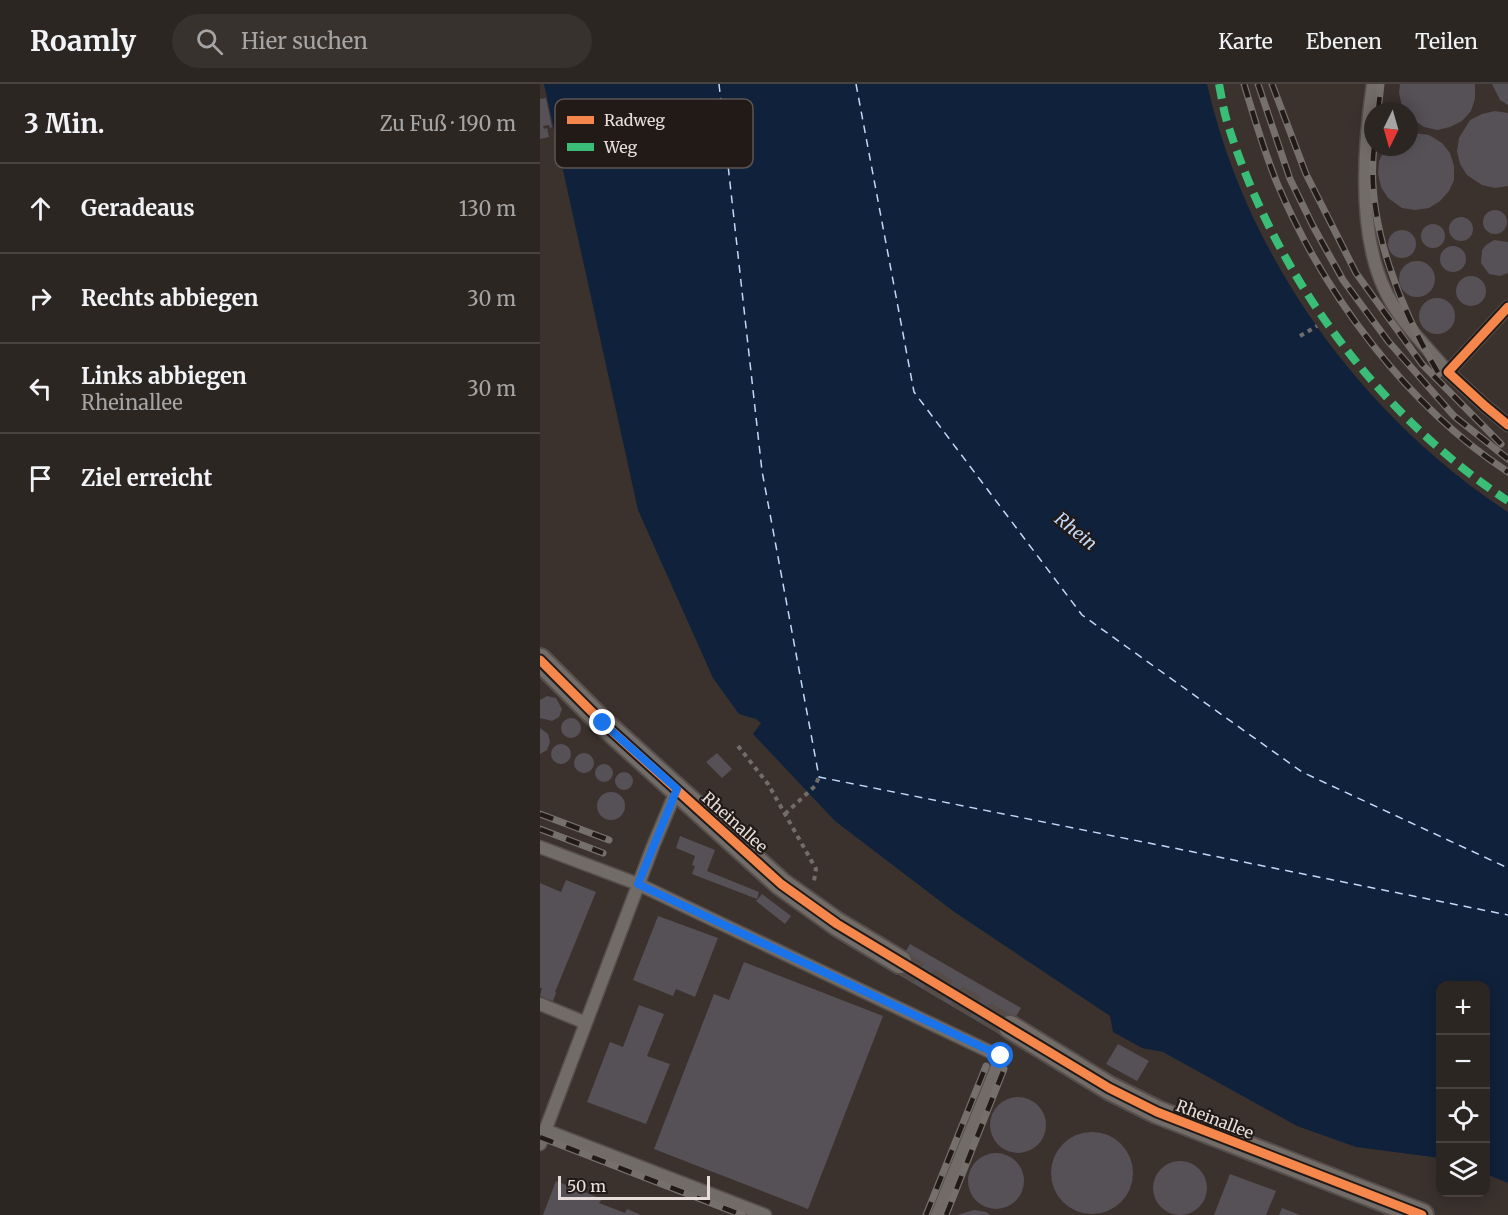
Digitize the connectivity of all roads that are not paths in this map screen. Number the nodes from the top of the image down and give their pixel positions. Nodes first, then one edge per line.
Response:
1 (1373, 84) edge
2 (1508, 307) edge
3 (1448, 372) junction
4 (1508, 425) edge
5 (540, 660) edge
6 (677, 789) junction
7 (540, 848) edge
8 (638, 884) junction
9 (900, 962) tunnel mouth
10 (540, 1004) edge
11 (586, 1023) junction
12 (1010, 1027) tunnel mouth
13 (545, 1130) junction
14 (540, 1144) edge
15 (765, 1215) edge
16 (938, 1215) edge
17 (1422, 1215) edge

1 - 3 lane
2 - 3 lane
3 - 4 lane
5 - 6 street, Rheinallee
6 - 8 lane
6 - 9 street, Rheinallee
7 - 8 lane
8 - 11 lane
8 - 16 lane
10 - 11 lane
11 - 13 lane
12 - 17 street, Rheinallee
13 - 14 lane
13 - 15 lane

